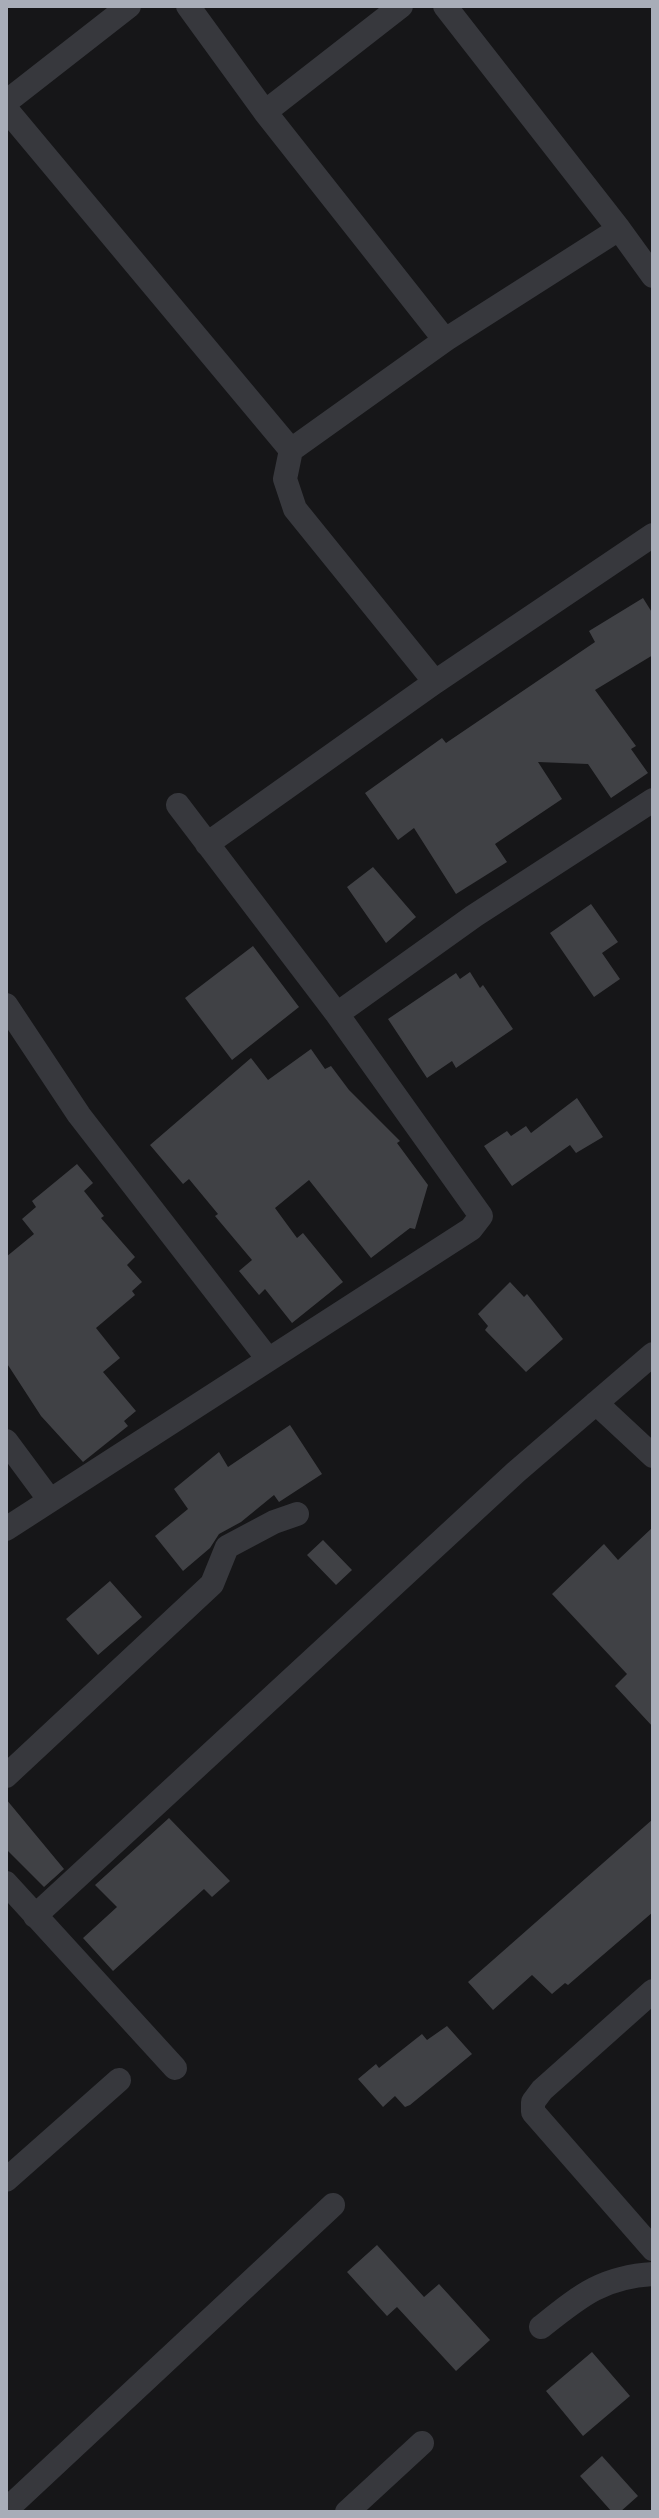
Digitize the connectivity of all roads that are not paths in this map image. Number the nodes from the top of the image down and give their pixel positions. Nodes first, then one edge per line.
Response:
1 (129, 6) edge
2 (188, 6) edge
3 (401, 6) edge
4 (445, 6) edge
5 (6, 102) edge
6 (6, 109) edge
7 (265, 112) junction
8 (619, 229) junction
9 (653, 276) edge
10 (445, 340) junction
11 (291, 450) junction
12 (653, 535) edge
13 (435, 682) junction
14 (653, 800) edge
15 (178, 805) dead end
16 (207, 844) junction
17 (6, 1005) edge
18 (337, 1014) junction
19 (653, 1354) edge
20 (268, 1359) junction
21 (596, 1403) junction
22 (6, 1441) edge
23 (653, 1456) edge
24 (49, 1499) junction
25 (297, 1514) dead end
26 (6, 1529) edge
27 (6, 1776) edge
28 (6, 1883) edge
29 (35, 1916) junction
30 (653, 1991) edge
31 (175, 2068) dead end
32 (119, 2080) dead end
33 (6, 2180) edge
34 (333, 2205) dead end
35 (653, 2249) edge
36 (653, 2274) edge
37 (541, 2327) dead end
38 (422, 2443) dead end
39 (6, 2510) edge
40 (347, 2512) edge

1 - 5 street
2 - 7 street
3 - 7 street
4 - 8 street
6 - 11 street
7 - 10 street
8 - 9 street
8 - 10 street
10 - 11 street
11 - 13 street
12 - 13 street
13 - 16 street
14 - 18 street
15 - 16 street
16 - 18 street
17 - 20 street
18 - 20 street
19 - 21 street
20 - 24 street
21 - 23 street
21 - 29 street
22 - 24 street
24 - 26 street
25 - 27 street
28 - 29 street
29 - 31 street
30 - 35 street
32 - 33 street
34 - 39 street
36 - 37 street
38 - 40 street

